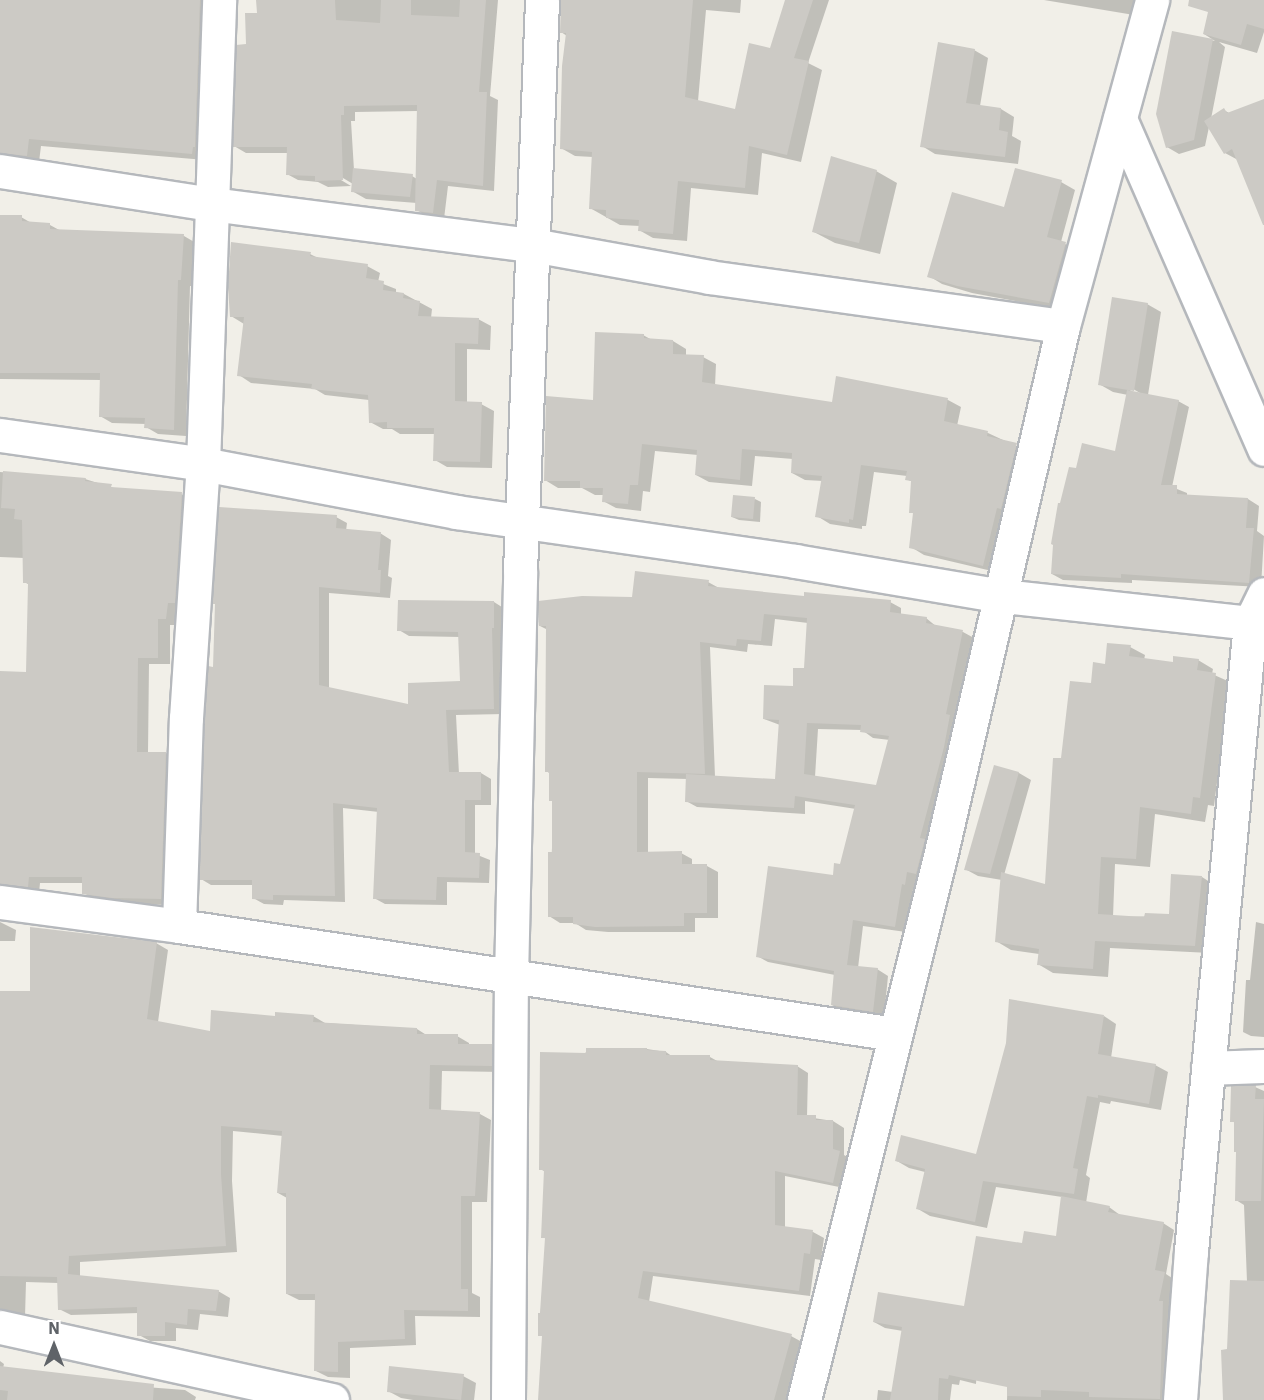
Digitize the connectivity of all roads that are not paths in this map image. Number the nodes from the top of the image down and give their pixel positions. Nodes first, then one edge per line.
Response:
1 (219, 0) edge
2 (542, 0) edge
3 (1152, 0) edge
4 (1120, 119) junction
5 (0, 171) edge
6 (211, 204) junction
7 (532, 245) junction
8 (1063, 326) junction
9 (0, 435) edge
10 (1264, 449) edge
11 (203, 464) junction
12 (522, 520) junction
13 (1264, 594) edge
14 (1002, 596) junction
15 (1250, 623) junction
16 (0, 903) edge
17 (179, 926) junction
18 (511, 978) junction
19 (895, 1034) junction
20 (1264, 1066) edge
21 (1208, 1068) junction
22 (0, 1327) edge
23 (332, 1400) edge
24 (508, 1400) edge
25 (804, 1400) edge
26 (1180, 1400) edge

1 - 6 street
2 - 7 street
3 - 4 street
4 - 8 street
4 - 10 street
5 - 6 street
6 - 7 street
6 - 11 street
7 - 8 street
7 - 12 street
8 - 14 street
9 - 11 street
11 - 12 street
11 - 17 street
12 - 14 street
12 - 18 street
13 - 15 street
14 - 15 street
14 - 19 street
15 - 21 street
16 - 17 street
17 - 18 street
18 - 19 street
18 - 24 street
19 - 25 street
20 - 21 street
21 - 26 street
22 - 23 street

